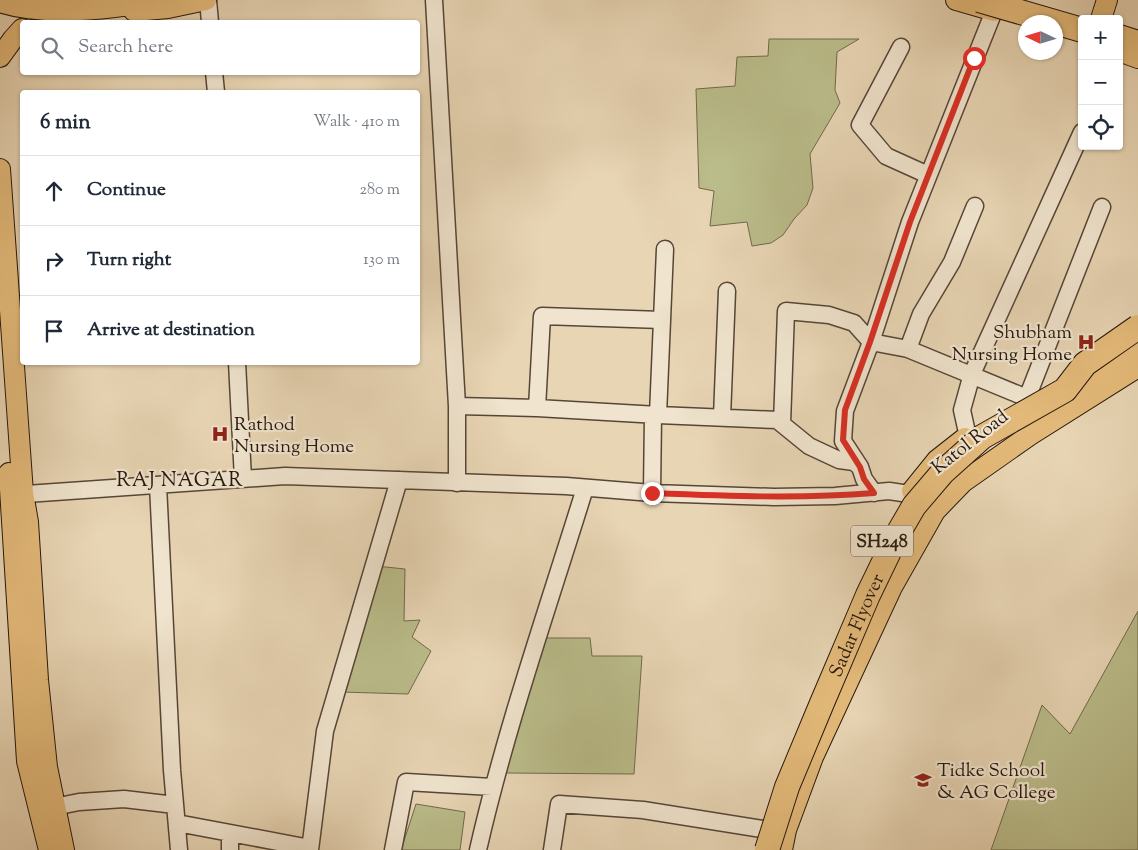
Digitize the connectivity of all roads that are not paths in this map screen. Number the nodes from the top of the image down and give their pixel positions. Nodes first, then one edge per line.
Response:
1 (0, 0) edge
2 (69, 0) edge
3 (153, 0) edge
4 (207, 0) edge
5 (434, 0) edge
6 (956, 0) edge
7 (1021, 0) edge
8 (1107, 0) edge
9 (992, 3) edge
10 (0, 10) edge
11 (1018, 15) edge
12 (1102, 15) edge
13 (33, 17) edge
14 (1078, 17) edge
15 (210, 20) edge
16 (1078, 24) edge
17 (1078, 29) edge
18 (20, 31) edge
19 (1123, 31) edge
20 (1063, 32) edge
21 (1138, 36) edge
22 (1078, 37) edge
23 (1123, 38) edge
24 (1123, 43) edge
25 (1138, 43) edge
26 (901, 47) dead end
27 (1138, 48) edge
28 (1123, 52) edge
29 (0, 57) edge
30 (1138, 58) edge
31 (214, 75) edge
32 (216, 90) edge
33 (1078, 141) edge
34 (0, 170) edge
35 (928, 175) junction
36 (975, 206) dead end
37 (1102, 207) dead end
38 (665, 249) dead end
39 (727, 291) dead end
40 (662, 320) junction
41 (1138, 327) edge
42 (0, 332) edge
43 (1138, 339) edge
44 (870, 342) junction
45 (908, 349) junction
46 (1138, 352) edge
47 (237, 365) edge
48 (1138, 367) edge
49 (972, 374) junction
50 (1027, 398) junction
51 (457, 406) junction
52 (537, 408) junction
53 (655, 415) junction
54 (722, 417) junction
55 (782, 424) junction
56 (968, 437) junction
57 (860, 467) junction
58 (243, 479) junction
59 (399, 480) junction
60 (457, 482) junction
61 (158, 485) junction
62 (585, 488) junction
63 (652, 493) junction
64 (874, 493) junction
65 (17, 494) junction
66 (909, 494) junction
67 (934, 511) junction
68 (6, 532) edge
69 (492, 787) junction
70 (175, 805) junction
71 (54, 807) junction
72 (178, 823) junction
73 (230, 833) junction
74 (765, 839) edge
75 (310, 849) edge
76 (49, 850) edge
77 (64, 850) edge
78 (179, 850) edge
79 (230, 850) edge
80 (393, 850) edge
81 (478, 850) edge
82 (552, 850) edge
83 (756, 850) edge
84 (773, 850) edge
85 (782, 850) edge

1 - 3 highway
2 - 13 highway
4 - 13 main road
4 - 15 street
5 - 51 street
6 - 9 main road
7 - 14 main road
8 - 12 main road
9 - 11 main road
9 - 16 highway
9 - 17 highway, bridge
9 - 35 street
10 - 13 main road
18 - 29 main road
19 - 21 main road
20 - 22 main road
23 - 25 highway
24 - 27 highway
26 - 35 street
28 - 30 main road
31 - 32 street
33 - 49 street
34 - 65 main road
35 - 44 street
36 - 45 street
37 - 50 street
38 - 40 street
39 - 54 street
40 - 52 street
40 - 53 street
41 - 74 highway, Sadar Flyover, bridge
42 - 65 main road
43 - 50 main road, Katol Road / SH248
44 - 45 street
44 - 55 street
44 - 57 street
45 - 49 street
46 - 84 highway, Sadar Flyover
47 - 58 street
48 - 67 main road, Katol Road / SH248
49 - 50 street
49 - 56 street
50 - 56 main road, Katol Road / SH248
51 - 52 street
51 - 60 street
52 - 53 street
53 - 54 street
53 - 63 street
54 - 55 street
55 - 57 street
56 - 66 main road, Katol Road / SH248
57 - 64 street
58 - 59 street
58 - 61 street
59 - 60 street
59 - 75 street
60 - 62 street
61 - 65 street
61 - 70 street
62 - 63 street
62 - 69 street
63 - 64 street
64 - 66 street
65 - 68 main road
65 - 71 main road
66 - 67 street
66 - 74 main road, Katol Road / SH248
67 - 85 main road, Katol Road / SH248
68 - 76 main road
69 - 80 street
69 - 81 street
70 - 71 street
70 - 72 street
71 - 77 main road
72 - 73 street
72 - 78 street
73 - 75 street
73 - 79 street
74 - 82 street
74 - 83 main road, Katol Road / SH248

